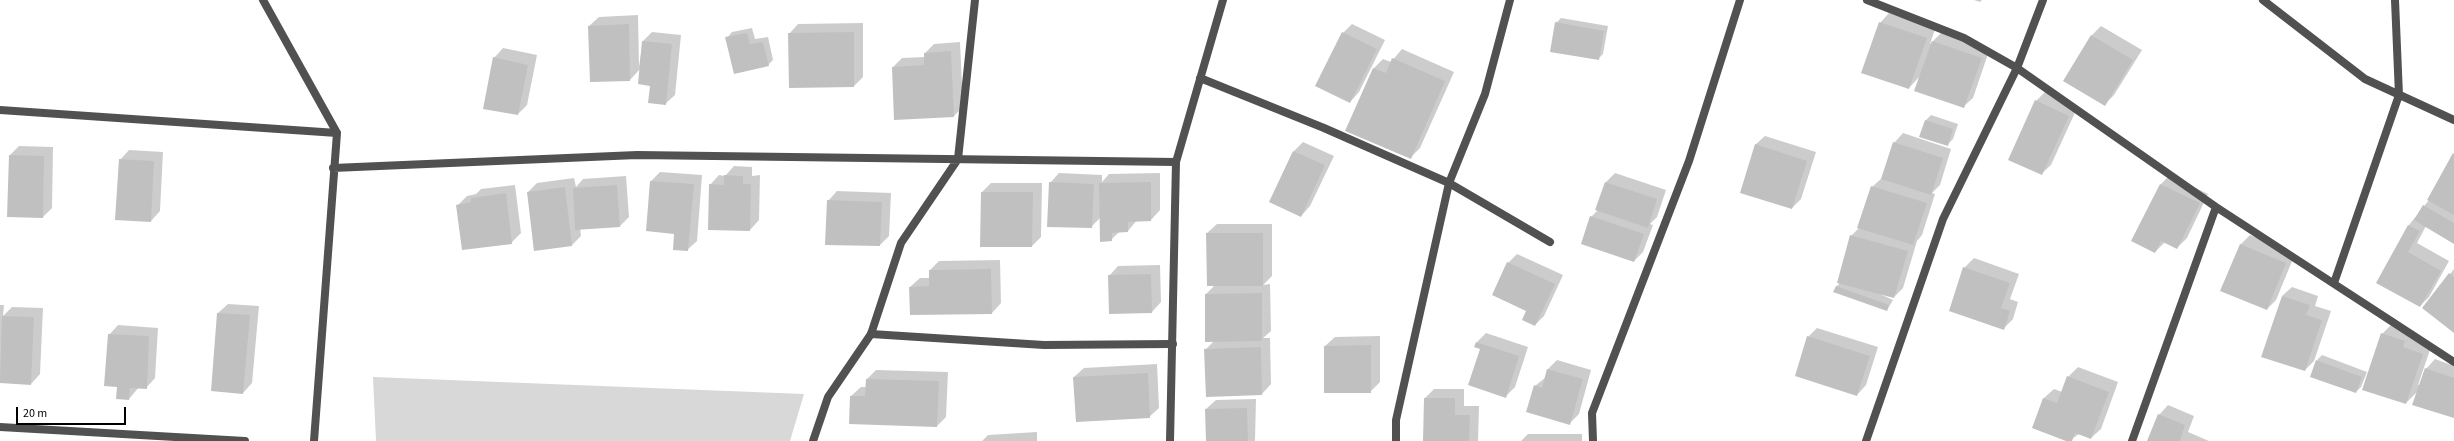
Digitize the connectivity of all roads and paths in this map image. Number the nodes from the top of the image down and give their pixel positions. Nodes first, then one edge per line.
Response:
1 (263, 0) edge
2 (975, 0) edge
3 (1223, 0) edge
4 (1510, 0) edge
5 (1740, 0) edge
6 (1867, 0) edge
7 (2043, 0) edge
8 (2263, 0) edge
9 (2395, 0) edge
10 (2017, 68) junction
11 (1200, 78) junction
12 (2399, 95) junction
13 (0, 110) edge
14 (2454, 120) edge
15 (337, 133) junction
16 (958, 159) junction
17 (1176, 162) junction
18 (333, 168) junction
19 (1449, 183) junction
20 (2216, 207) junction
21 (1550, 242) dead end
22 (2334, 283) junction
23 (871, 334) junction
24 (1173, 344) junction
25 (2454, 362) edge
26 (0, 427) edge
27 (245, 441) edge
28 (314, 441) edge
29 (813, 441) edge
30 (1170, 441) edge
31 (1396, 441) edge
32 (1593, 441) edge
33 (1866, 441) edge
34 (2132, 441) edge

1 - 15 street
2 - 16 street
3 - 11 street
4 - 19 street
5 - 32 street
6 - 10 street
7 - 10 street
8 - 12 street
9 - 12 street
10 - 20 street
10 - 33 street
11 - 17 street
11 - 19 street
12 - 14 street
12 - 22 street
13 - 15 street
15 - 18 street
16 - 17 street
16 - 18 street
16 - 23 street
17 - 24 street
18 - 28 street
19 - 21 street
19 - 31 street
20 - 22 street
20 - 34 street
22 - 25 street
23 - 24 street
23 - 29 street
24 - 30 street
26 - 27 street

